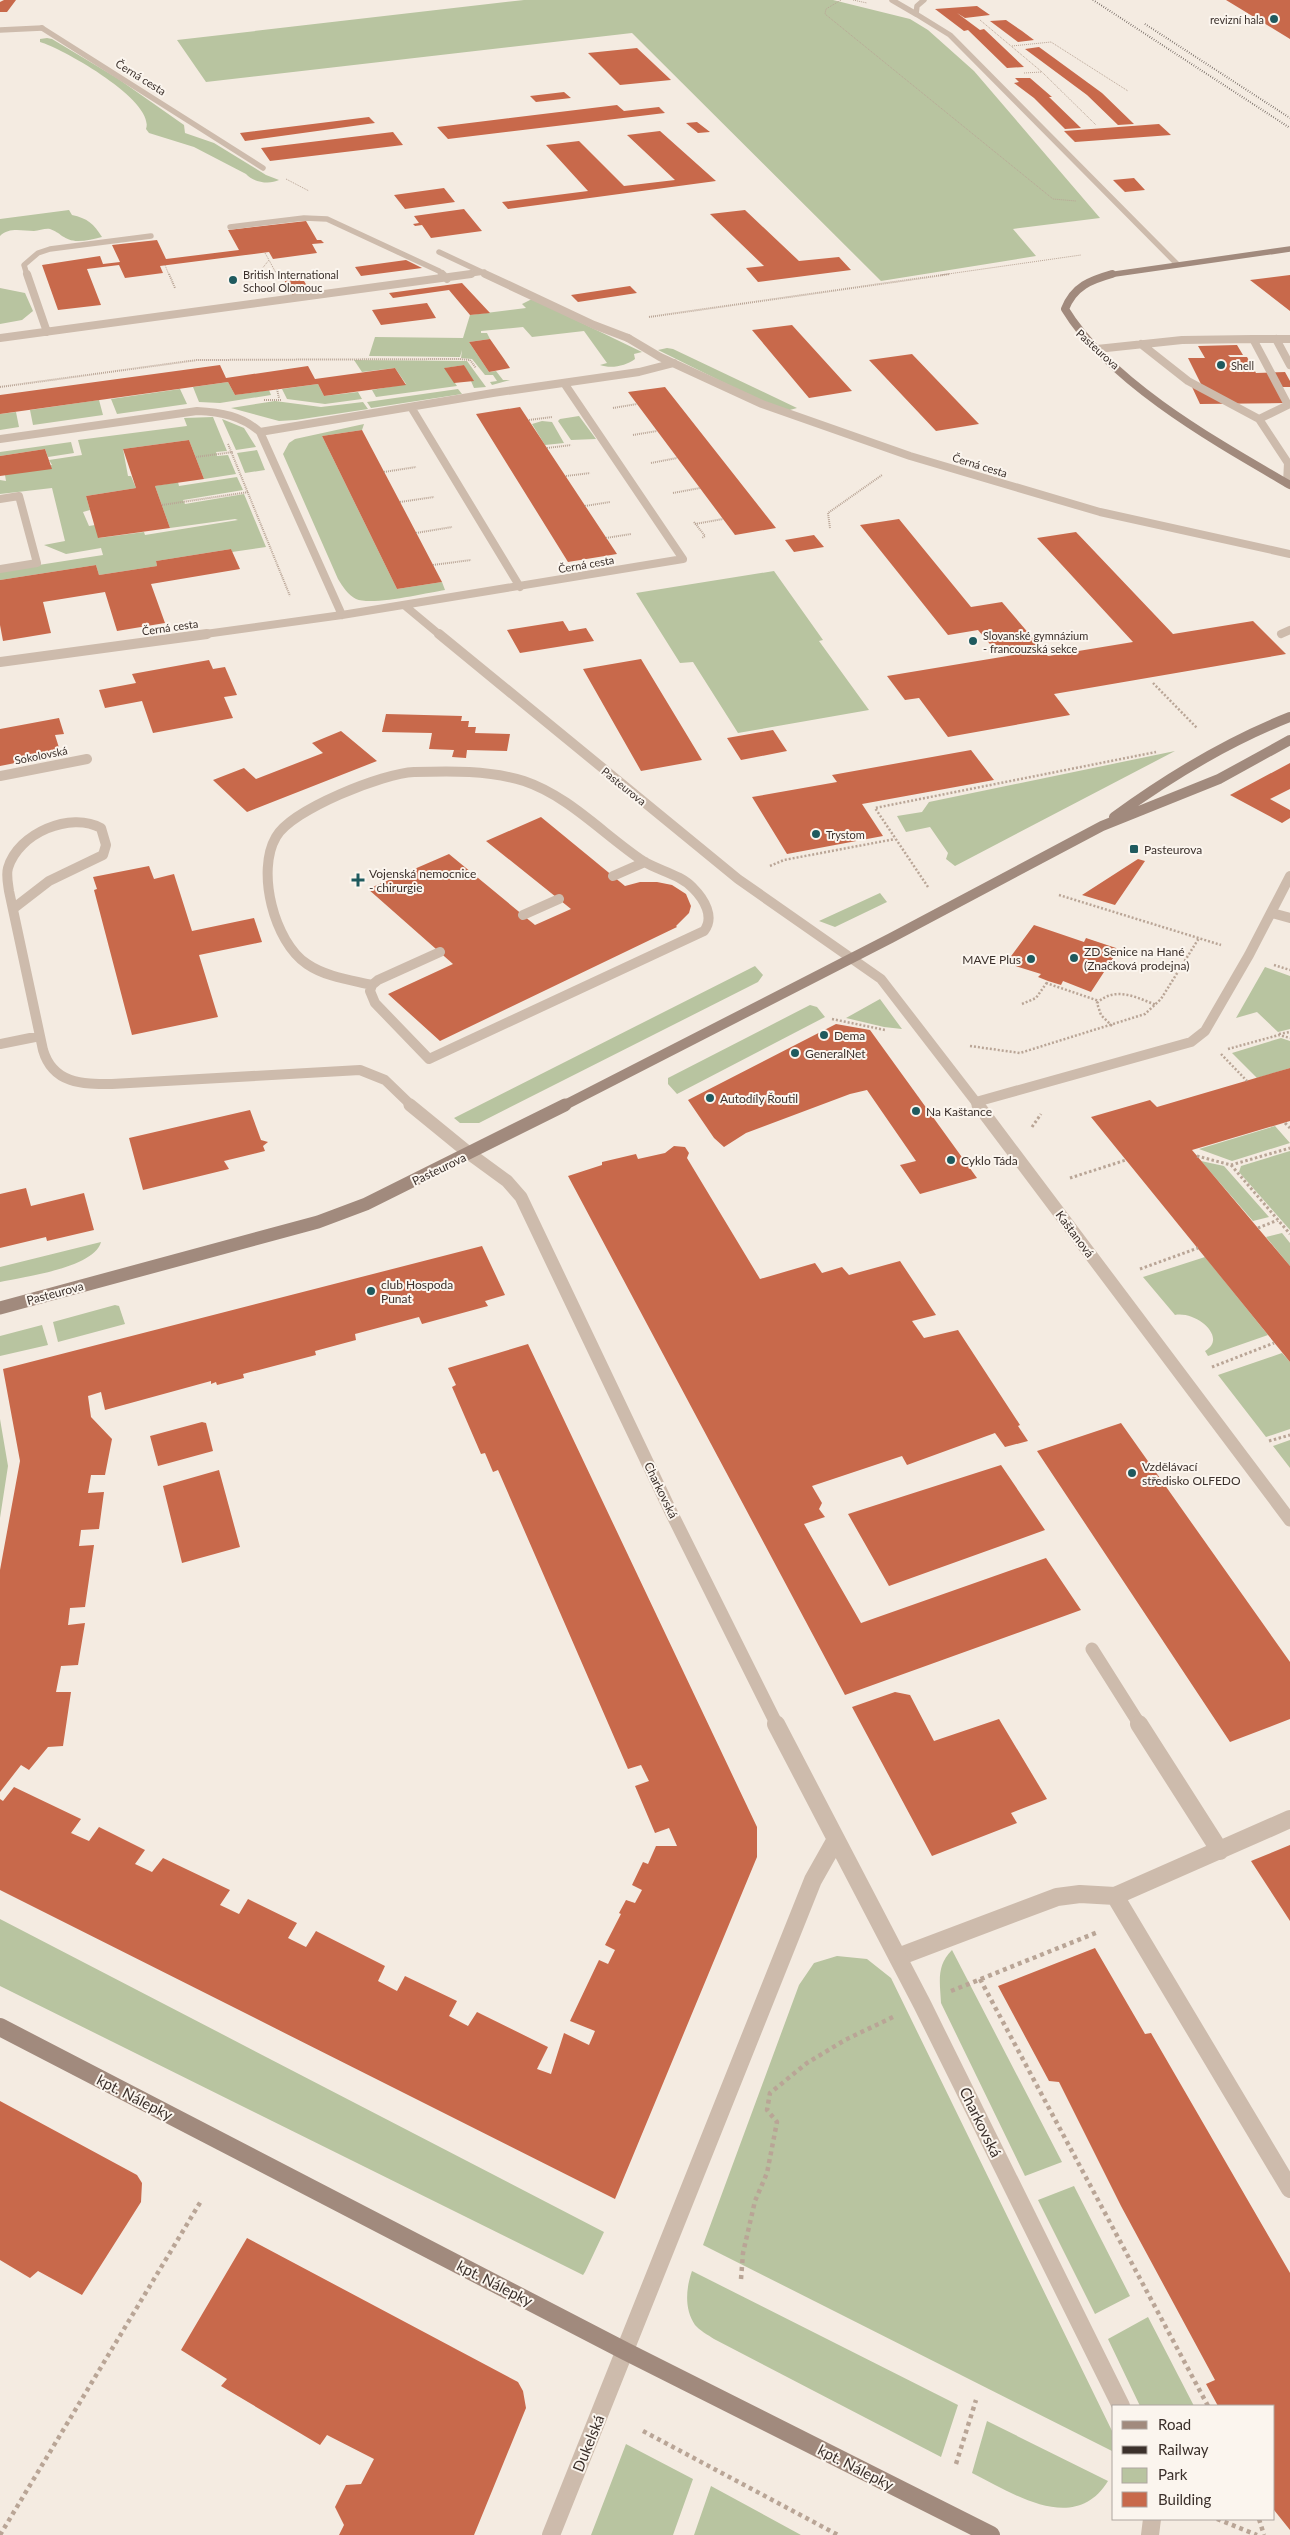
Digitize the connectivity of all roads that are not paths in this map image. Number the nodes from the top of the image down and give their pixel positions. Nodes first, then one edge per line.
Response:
1 (892, 0) edge
2 (924, 0) edge
3 (916, 14) junction
4 (0, 30) edge
5 (263, 168) dead end
6 (230, 227) dead end
7 (151, 236) dead end
8 (1290, 249) edge
9 (439, 252) dead end
10 (1177, 264) junction
11 (484, 272) junction
12 (447, 279) junction
13 (47, 332) junction
14 (0, 338) edge
15 (1253, 339) junction
16 (1276, 339) junction
17 (1290, 339) edge
18 (1141, 344) junction
19 (1097, 349) junction
20 (674, 363) junction
21 (1290, 365) edge
22 (564, 383) junction
23 (411, 406) junction
24 (1259, 419) junction
25 (260, 432) junction
26 (0, 439) edge
27 (1289, 462) edge
28 (1288, 484) edge
29 (0, 498) edge
30 (1290, 554) edge
31 (0, 568) edge
32 (520, 587) junction
33 (404, 606) junction
34 (342, 615) junction
35 (1290, 630) edge
36 (1281, 634) dead end
37 (0, 662) edge
38 (1290, 717) edge
39 (1290, 740) edge
40 (87, 759) dead end
41 (0, 776) edge
42 (1102, 826) junction
43 (645, 862) junction
44 (613, 876) dead end
45 (1290, 876) edge
46 (559, 900) dead end
47 (14, 908) junction
48 (1272, 913) junction
49 (523, 915) dead end
50 (1290, 918) edge
51 (440, 952) dead end
52 (851, 958) junction
53 (372, 985) junction
54 (40, 1036) junction
55 (0, 1044) edge
56 (976, 1102) junction
57 (470, 1154) junction
58 (0, 1308) edge
59 (1290, 1520) edge
60 (1092, 1649) dead end
61 (1290, 1819) edge
62 (835, 1841) junction
63 (1220, 1850) junction
64 (1115, 1896) junction
65 (898, 1957) junction
66 (0, 2027) edge
67 (1290, 2189) edge
68 (625, 2351) junction
69 (1121, 2405) edge
70 (1152, 2520) edge
71 (551, 2535) edge
72 (991, 2535) edge
73 (1150, 2535) edge

1 - 3 street
2 - 3 street
3 - 10 street
4 - 5 street, Černá cesta
6 - 12 street
7 - 13 street
8 - 10 main road, Pasteurova
9 - 11 street, Černá cesta
10 - 19 main road, Pasteurova
11 - 12 street
11 - 20 street, Černá cesta
12 - 13 street
13 - 14 street
15 - 16 street
15 - 18 street
15 - 24 street
16 - 17 street
16 - 21 street
18 - 19 street
18 - 24 street
19 - 28 main road, Pasteurova
20 - 22 street
20 - 30 street, Černá cesta
22 - 23 street
22 - 32 street, Černá cesta
23 - 25 street
23 - 32 street
24 - 27 street
25 - 26 street
25 - 34 street
27 - 28 street
29 - 31 street
32 - 33 street, Černá cesta
33 - 34 street, Černá cesta
33 - 52 street, Pasteurova
34 - 37 street, Černá cesta
35 - 36 street
38 - 42 main road, Pasteurova
39 - 42 main road, Pasteurova
40 - 41 street, Sokolovská
42 - 52 main road, Pasteurova
43 - 44 street
43 - 53 street
43 - 53 street
45 - 48 street
46 - 49 street
47 - 47 street
47 - 54 street
48 - 50 street
48 - 56 street
51 - 53 street
52 - 56 street, Kaštanová
52 - 57 main road, Pasteurova
54 - 55 street
54 - 57 street, Charkovská
56 - 59 street, Kaštanová
57 - 58 main road, Pasteurova
57 - 62 street, Charkovská
60 - 63 street
61 - 63 street
62 - 65 street, Charkovská
62 - 68 street
63 - 64 street
64 - 65 street
64 - 67 street
65 - 69 street, Charkovská
66 - 68 main road, kpt. Nálepky
68 - 71 street, Dukelská
68 - 72 main road, kpt. Nálepky
70 - 73 street

